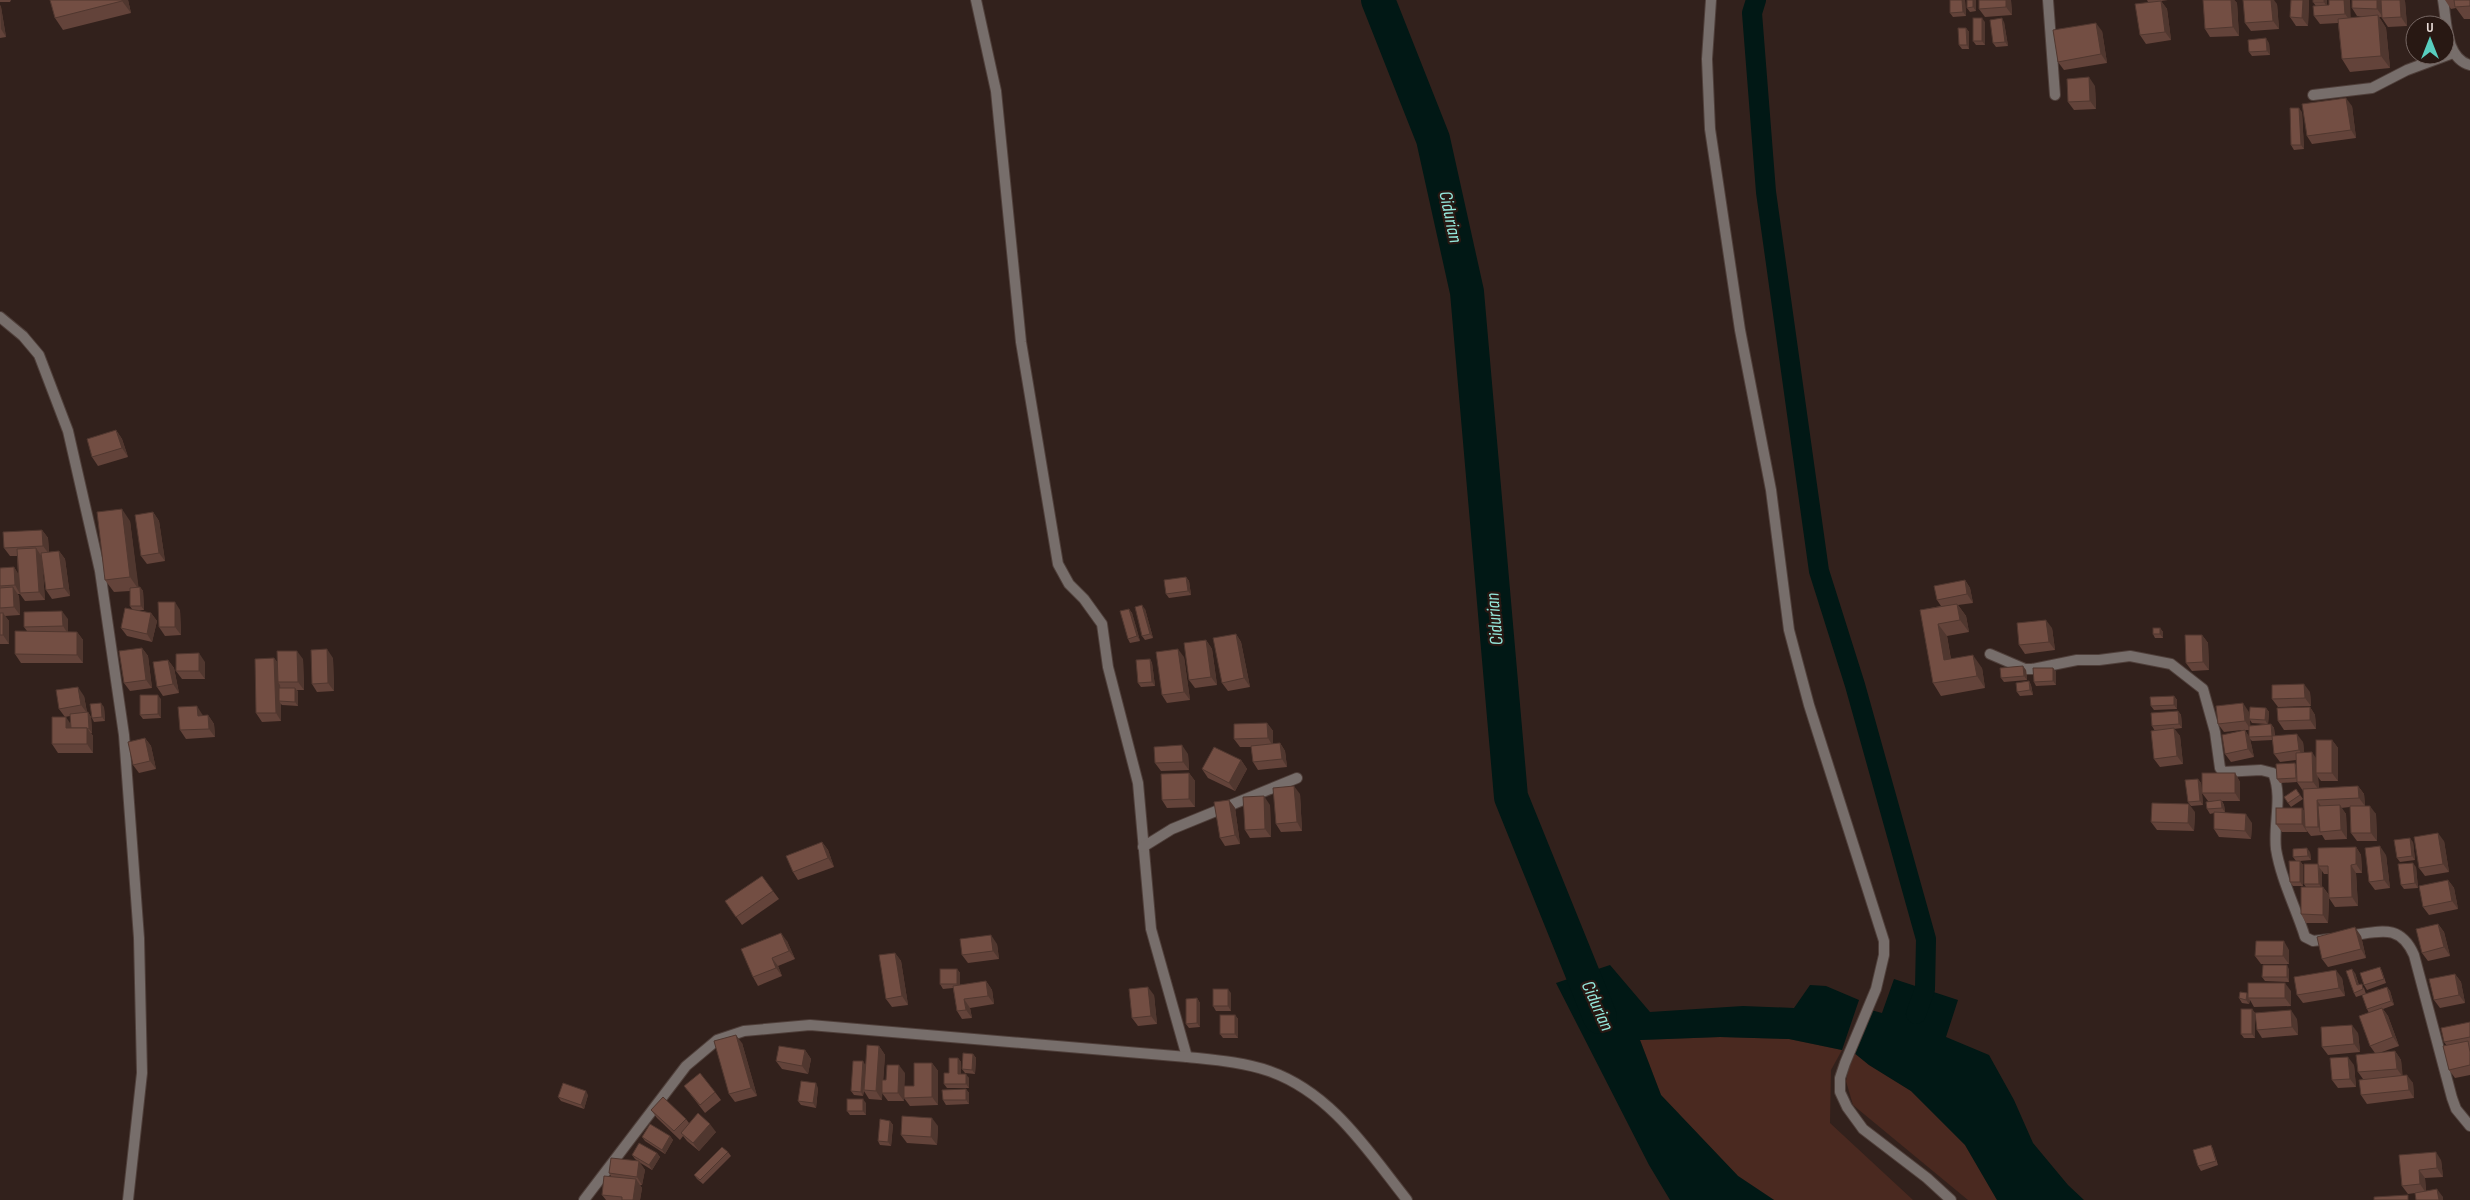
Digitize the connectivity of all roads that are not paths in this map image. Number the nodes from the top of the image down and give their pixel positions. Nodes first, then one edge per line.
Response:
1 (976, 0) edge
2 (1711, 0) edge
3 (2048, 0) edge
4 (2443, 0) edge
5 (2446, 15) edge
6 (2455, 56) edge
7 (2420, 65) edge
8 (2470, 65) edge
9 (2055, 95) dead end
10 (2313, 95) dead end
11 (0, 317) edge
12 (1990, 654) dead end
13 (1297, 778) dead end
14 (1143, 847) junction
15 (1186, 1057) junction
16 (2470, 1126) edge
17 (128, 1200) edge
18 (584, 1200) edge
19 (1407, 1200) edge
20 (1951, 1200) edge

1 - 14 street
2 - 20 street
3 - 9 street
4 - 5 street
6 - 8 street
7 - 10 street
11 - 17 street
12 - 16 street
13 - 14 street
14 - 15 street
15 - 18 street
15 - 19 street

